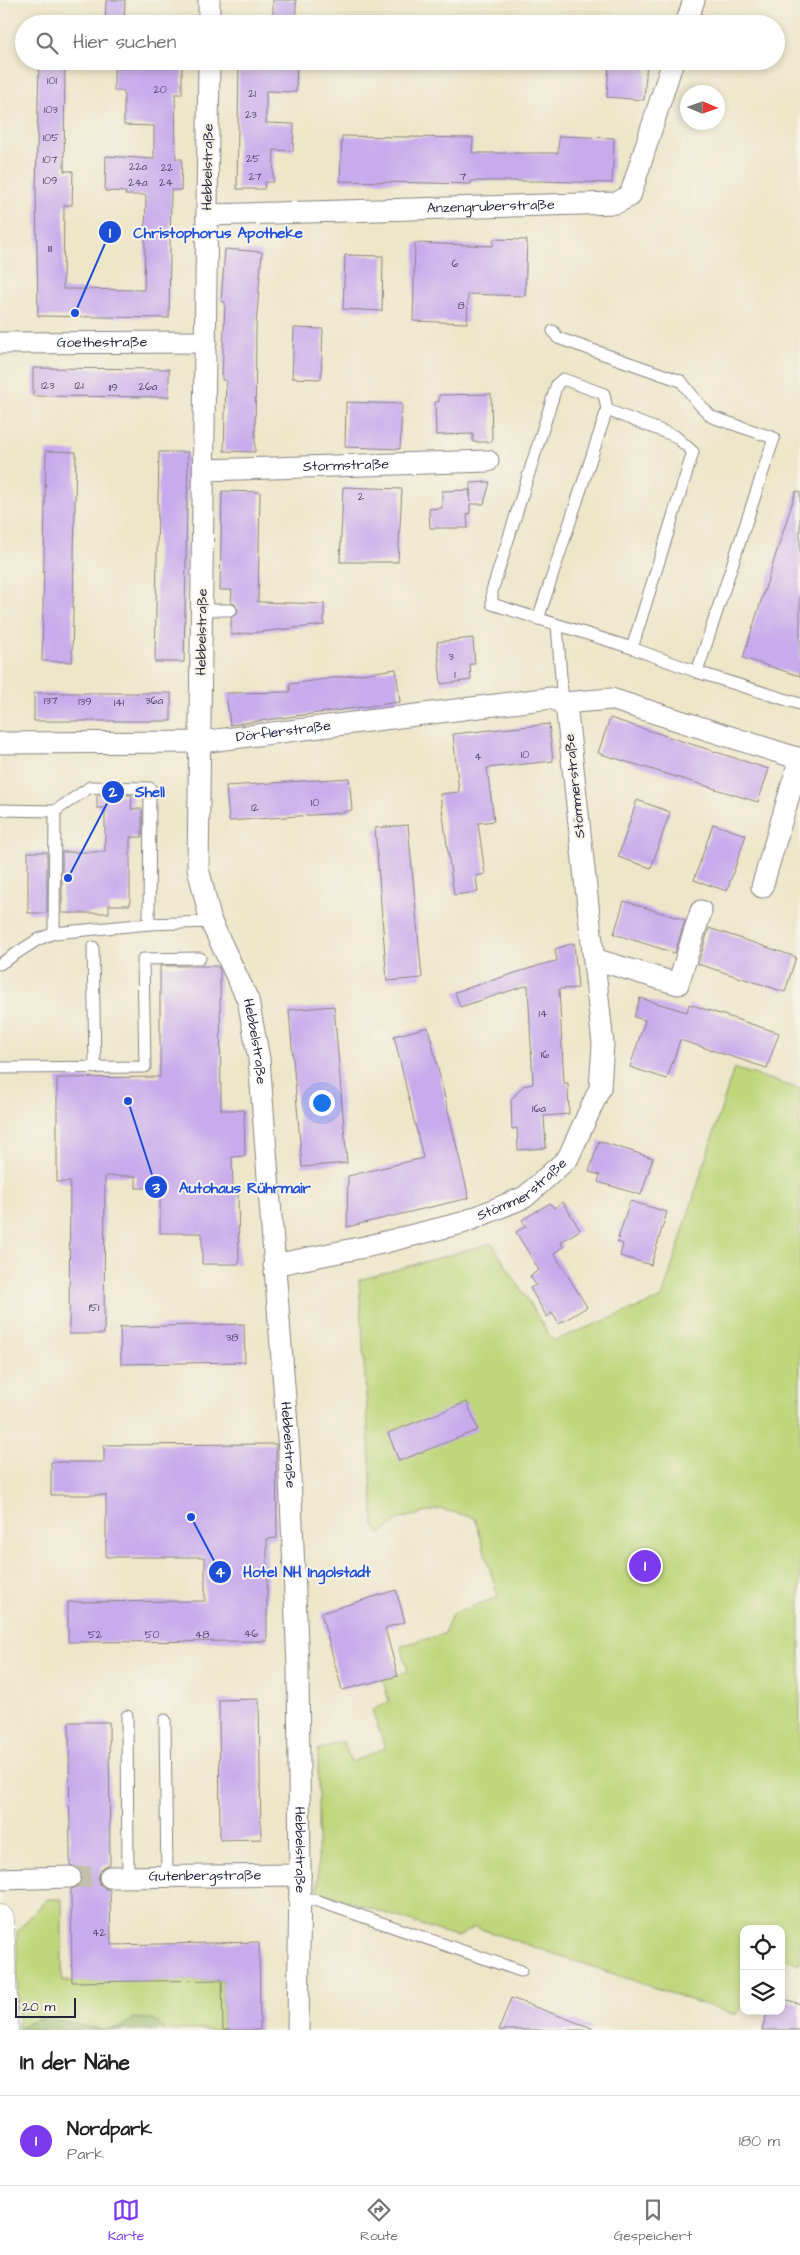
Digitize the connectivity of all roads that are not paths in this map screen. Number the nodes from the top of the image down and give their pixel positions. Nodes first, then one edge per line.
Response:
1 (209, 0) edge
2 (694, 0) edge
3 (209, 15) edge
4 (689, 15) edge
5 (209, 70) edge
6 (671, 70) edge
7 (207, 216) junction
8 (553, 331) dead end
9 (206, 342) junction
10 (0, 343) edge
11 (607, 410) junction
12 (488, 461) dead end
13 (205, 470) junction
14 (203, 610) junction
15 (231, 610) dead end
16 (538, 619) junction
17 (557, 626) junction
18 (632, 648) junction
19 (697, 672) junction
20 (563, 703) junction
21 (800, 704) edge
22 (200, 742) junction
23 (0, 743) edge
24 (800, 759) edge
25 (0, 810) edge
26 (55, 811) junction
27 (762, 887) dead end
28 (701, 912) dead end
29 (211, 922) junction
30 (149, 924) junction
31 (54, 933) junction
32 (93, 947) dead end
33 (200, 958) dead end
34 (594, 959) junction
35 (0, 964) edge
36 (0, 1068) edge
37 (95, 1068) junction
38 (274, 1265) junction
39 (127, 1716) dead end
40 (165, 1720) dead end
41 (167, 1876) junction
42 (300, 1876) junction
43 (70, 1877) tunnel mouth
44 (119, 1877) joint
45 (0, 1879) edge
46 (300, 1900) junction
47 (0, 1919) edge
48 (521, 1971) dead end
49 (4, 2030) edge
50 (298, 2030) edge

1 - 3 street
2 - 4 street
5 - 7 street, Hebbelstraße
6 - 7 street, Anzengruberstraße
7 - 9 street, Hebbelstraße
8 - 19 lane
9 - 10 street, Goethestraße
9 - 13 street, Hebbelstraße
11 - 16 lane
11 - 16 lane
11 - 18 lane
12 - 13 street, Stormstraße
13 - 14 street, Hebbelstraße
14 - 15 lane
14 - 22 street, Hebbelstraße
16 - 17 lane
17 - 18 lane
17 - 20 lane
18 - 19 lane
19 - 21 lane
20 - 22 street, Dörflerstraße
20 - 24 street, Dörflerstraße
20 - 34 street, Stömmerstraße
22 - 23 street, Dörflerstraße
22 - 29 street, Hebbelstraße
24 - 27 street
25 - 26 lane
26 - 30 lane
26 - 31 lane
28 - 34 street
29 - 30 lane
29 - 38 street, Hebbelstraße
30 - 31 lane
31 - 35 lane
32 - 37 lane
33 - 37 lane
34 - 38 street, Stömmerstraße
36 - 37 lane
38 - 42 street, Hebbelstraße
39 - 44 lane
40 - 41 lane
41 - 42 street, Gutenbergstraße
41 - 44 street, Gutenbergstraße
42 - 46 street, Hebbelstraße
43 - 45 street
46 - 48 lane
46 - 50 street, Hebbelstraße
47 - 49 main road

